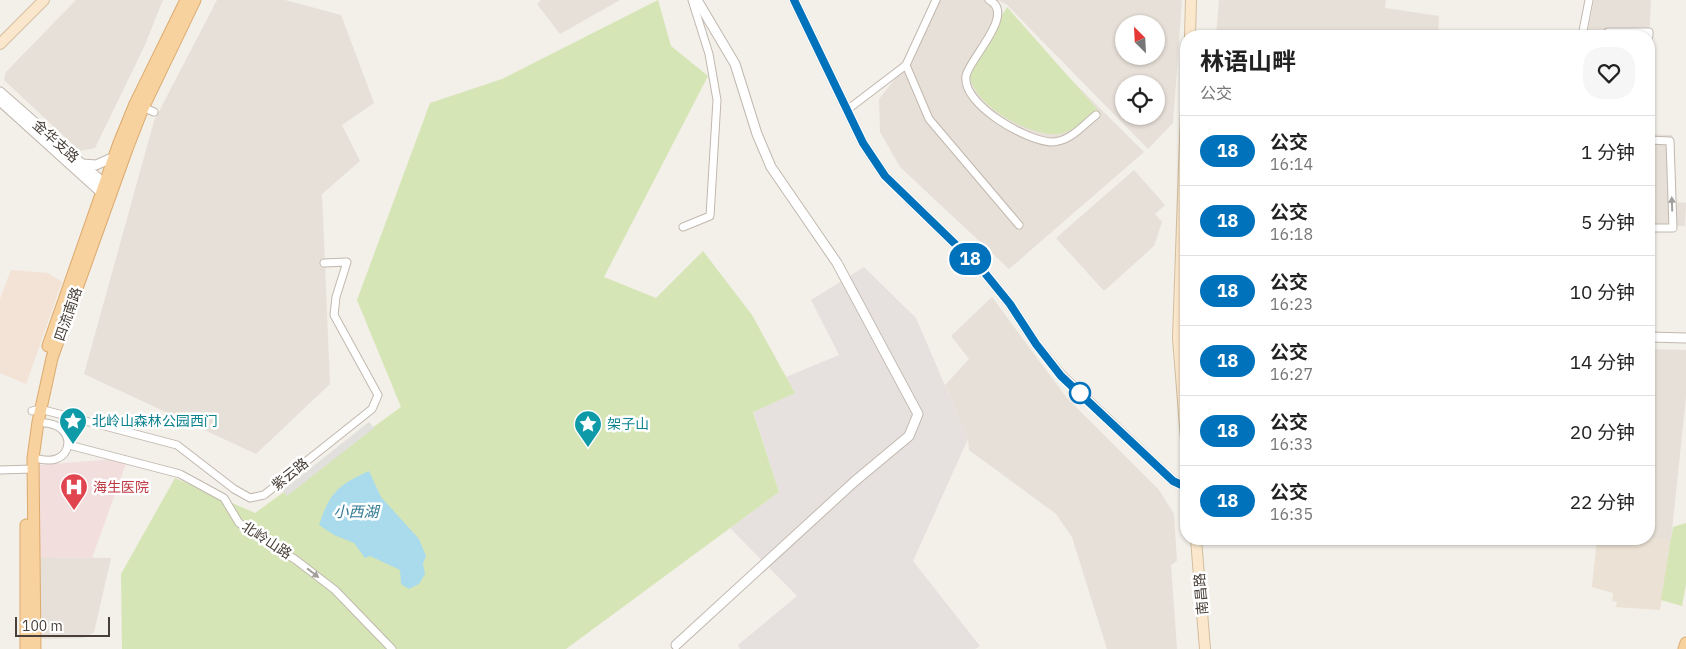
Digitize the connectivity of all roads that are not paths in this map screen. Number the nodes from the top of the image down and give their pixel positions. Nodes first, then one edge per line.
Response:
1 (44, 0) edge
2 (186, 0) edge
3 (195, 0) edge
4 (692, 0) edge
5 (697, 0) edge
6 (794, 0) edge
7 (936, 0) edge
8 (989, 0) edge
9 (1191, 0) edge
10 (1589, 0) edge
11 (1190, 30) edge
12 (1583, 30) edge
13 (0, 44) edge
14 (906, 65) junction
15 (0, 92) edge
16 (0, 101) edge
17 (139, 106) junction
18 (847, 110) junction
19 (154, 112) dead end
20 (1096, 114) dead end
21 (1655, 140) edge
22 (114, 157) junction
23 (82, 164) junction
24 (106, 191) junction
25 (1019, 225) dead end
26 (683, 227) dead end
27 (1655, 228) edge
28 (324, 263) dead end
29 (1180, 315) edge
30 (1655, 337) edge
31 (1686, 338) edge
32 (1180, 363) edge
33 (36, 410) junction
34 (38, 422) junction
35 (69, 445) junction
36 (31, 465) junction
37 (0, 470) edge
38 (1180, 484) edge
39 (1196, 545) edge
40 (1686, 643) edge
41 (676, 645) dead end
42 (26, 649) edge
43 (35, 649) edge
44 (392, 649) edge
45 (1205, 649) edge
46 (1684, 649) edge

1 - 13 main road
2 - 17 main road, 四流南路
3 - 17 main road, 四流南路
4 - 26 street
5 - 41 street
6 - 18 street
7 - 14 street
8 - 20 street
9 - 11 main road
10 - 12 street
14 - 18 street
14 - 25 street
15 - 23 street, 金华支路
16 - 24 street
17 - 19 street
17 - 22 main road, 四流南路
17 - 24 main road, 四流南路
18 - 38 street
27 -> 21 street
22 - 23 street
22 - 24 main road, 四流南路
23 - 24 street, 金华支路
24 - 33 main road, 四流南路
28 - 33 street, 紫云路
29 - 32 main road
30 - 31 street
33 - 34 main road, 四流南路
33 - 36 main road, 四流南路
34 - 35 street
34 - 36 main road, 四流南路
35 - 36 street
35 -> 44 street, 北岭山路
36 - 37 street
36 - 42 main road, 四流南路
36 - 43 main road, 四流南路
39 - 45 main road, 南昌路
40 - 46 main road

